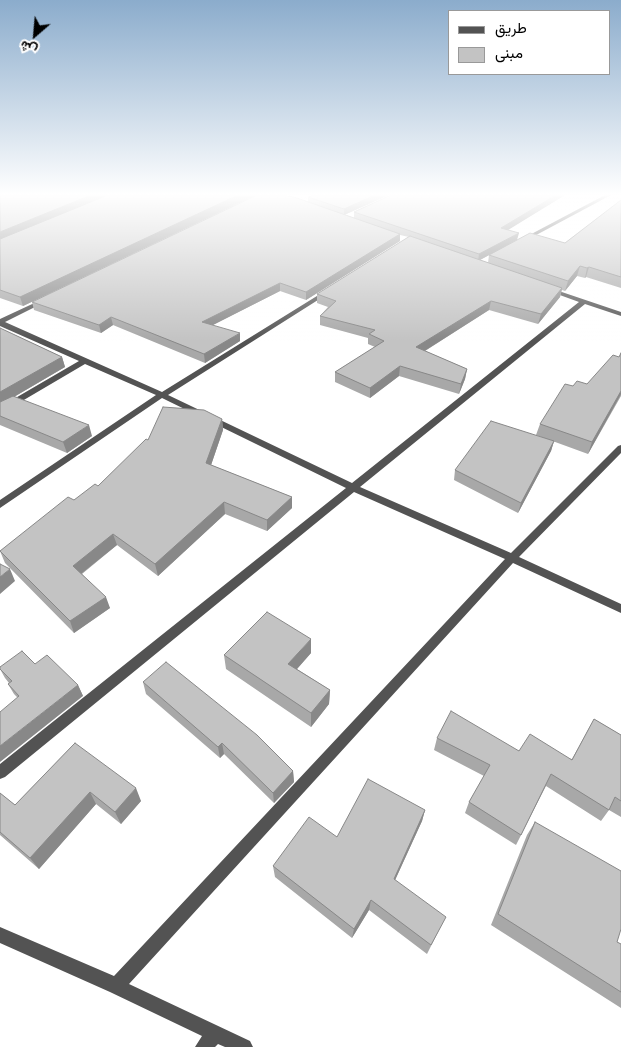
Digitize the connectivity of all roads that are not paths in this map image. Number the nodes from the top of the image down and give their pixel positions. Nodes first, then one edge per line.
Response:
1 (517, 244) edge
2 (513, 246) edge
3 (540, 286) edge
4 (332, 289) edge
5 (53, 296) edge
6 (584, 301) junction
7 (621, 314) edge
8 (0, 323) edge
9 (84, 361) junction
10 (162, 394) junction
11 (0, 411) edge
12 (621, 448) edge
13 (352, 486) junction
14 (0, 505) edge
15 (512, 558) junction
16 (621, 609) edge
17 (0, 772) edge
18 (0, 935) edge
19 (116, 986) junction
20 (209, 1040) edge
21 (244, 1047) edge

1 - 2 street
3 - 6 street
4 - 10 street
5 - 8 street
6 - 7 street
6 - 13 street
8 - 9 street
9 - 10 street
9 - 11 street
10 - 13 street
10 - 14 street
12 - 15 street
13 - 15 street
13 - 17 street
15 - 16 street
15 - 19 street
18 - 19 street
19 - 20 street
20 - 21 street

